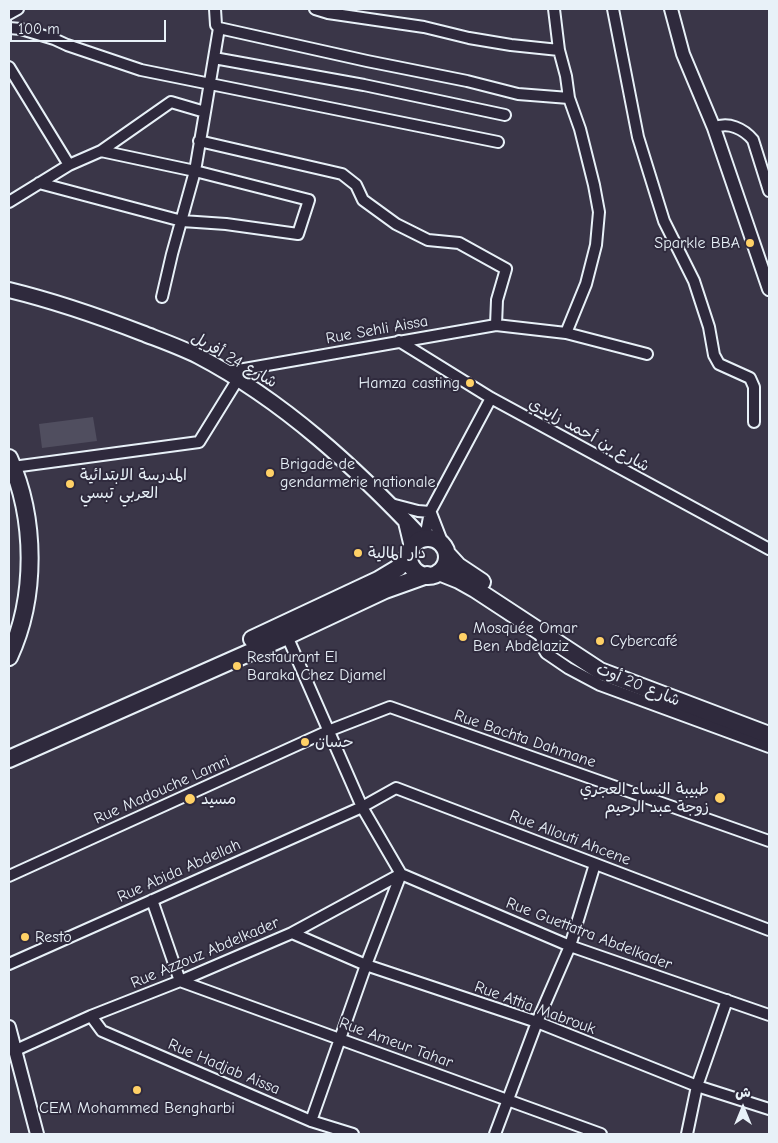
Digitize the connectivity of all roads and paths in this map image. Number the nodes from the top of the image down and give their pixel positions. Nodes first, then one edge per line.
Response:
1 (18, 9) edge
2 (215, 9) edge
3 (314, 9) edge
4 (554, 9) edge
5 (613, 9) edge
6 (671, 9) edge
7 (9, 14) edge
8 (9, 28) edge
9 (219, 28) junction
10 (559, 50) junction
11 (214, 58) junction
12 (9, 67) edge
13 (210, 84) junction
14 (570, 98) junction
15 (205, 112) junction
16 (505, 115) dead end
17 (714, 128) junction
18 (199, 141) junction
19 (498, 142) dead end
20 (101, 151) junction
21 (69, 165) junction
22 (195, 171) junction
23 (39, 183) junction
24 (769, 192) edge
25 (9, 202) edge
26 (182, 221) junction
27 (769, 288) edge
28 (9, 290) edge
29 (162, 297) dead end
30 (496, 325) junction
31 (566, 333) junction
32 (399, 341) junction
33 (647, 354) dead end
34 (232, 376) junction
35 (491, 398) junction
36 (754, 422) dead end
37 (11, 462) edge
38 (391, 504) junction
39 (430, 512) junction
40 (417, 544) junction
41 (445, 549) junction
42 (769, 549) edge
43 (433, 574) junction
44 (541, 634) junction
45 (287, 636) junction
46 (9, 656) edge
47 (769, 724) edge
48 (328, 731) junction
49 (769, 735) edge
50 (9, 747) edge
51 (769, 747) edge
52 (9, 759) edge
53 (362, 807) junction
54 (769, 840) edge
55 (595, 864) junction
56 (401, 874) junction
57 (9, 876) edge
58 (152, 900) junction
59 (769, 930) edge
60 (292, 933) junction
61 (570, 946) junction
62 (9, 964) edge
63 (366, 965) junction
64 (180, 980) junction
65 (727, 1000) junction
66 (769, 1015) edge
67 (92, 1016) junction
68 (536, 1022) junction
69 (9, 1027) edge
70 (341, 1039) junction
71 (16, 1050) junction
72 (698, 1086) junction
73 (509, 1100) junction
74 (769, 1108) edge
75 (312, 1121) junction
76 (37, 1134) edge
77 (353, 1134) edge
78 (495, 1134) edge
79 (601, 1134) edge
80 (687, 1134) edge

1 - 7 street
2 - 9 street
3 - 10 street
4 - 10 street
5 - 36 street
6 - 17 street
8 - 13 street
9 - 11 street
9 - 14 street
10 - 14 street
11 - 13 street
11 - 16 street
12 - 21 street
13 - 15 street
13 - 19 street
14 - 31 street
15 - 18 street
15 - 20 street
17 - 24 street
17 - 27 street
18 - 22 street
18 - 30 street
20 - 21 street
20 - 22 street
21 - 23 street
22 - 26 street
22 - 26 street
23 - 25 street
23 - 26 street
26 - 29 street
28 - 34 main road, شارع 24 أفريل
30 - 31 street, Rue Sehli Aissa
30 - 32 street, Rue Sehli Aissa
31 - 33 street, Rue Sehli Aissa
32 - 34 street, Rue Sehli Aissa
32 - 35 street, شارع بن أحمد زايدي
34 - 37 street
34 - 38 main road, شارع 24 أفريل
35 - 39 street
35 - 42 street, شارع بن أحمد زايدي
37 - 46 main road
38 - 39 street
38 - 40 main road, شارع 24 أفريل
39 - 40 street
39 - 41 street
40 - 41 main road
40 - 43 main road
40 - 50 main road
41 - 43 main road
41 - 47 main road, شارع 20 أوت
43 - 44 main road, شارع 20 أوت
43 - 45 main road
44 - 49 main road, شارع 20 أوت
44 - 51 street
45 - 48 street
45 - 52 main road
48 - 53 street
48 - 54 street, Rue Bachta Dahmane
48 - 57 street, Rue Madouche Lamri
53 - 55 street, Rue Allouti Ahcene
53 - 56 street
53 - 58 street, Rue Abida Abdellah
55 - 59 street, Rue Allouti Ahcene
55 - 61 street
56 - 60 street, Rue Azzouz Abdelkader
56 - 61 street, Rue Guettatra Abdelkader
56 - 63 street
58 - 62 street, Rue Abida Abdellah
58 - 64 street
60 - 63 street, Rue Attia Mabrouk
60 - 64 street, Rue Azzouz Abdelkader
61 - 65 street, Rue Guettatra Abdelkader
61 - 68 street
63 - 68 street, Rue Attia Mabrouk
63 - 70 street
64 - 67 street, Rue Azzouz Abdelkader
64 - 70 street, Rue Ameur Tahar
65 - 66 street, Rue Guettatra Abdelkader
65 - 72 street
67 - 71 street, Rue Azzouz Abdelkader
67 - 75 street, Rue Hadjab Aissa
68 - 72 street, Rue Attia Mabrouk
68 - 73 street
69 - 71 street
70 - 73 street, Rue Ameur Tahar
70 - 75 street
71 - 76 street
72 - 74 street, Rue Attia Mabrouk
72 - 80 street
73 - 78 street
73 - 79 street, Rue Ameur Tahar
75 - 77 street, Rue Hadjab Aissa

